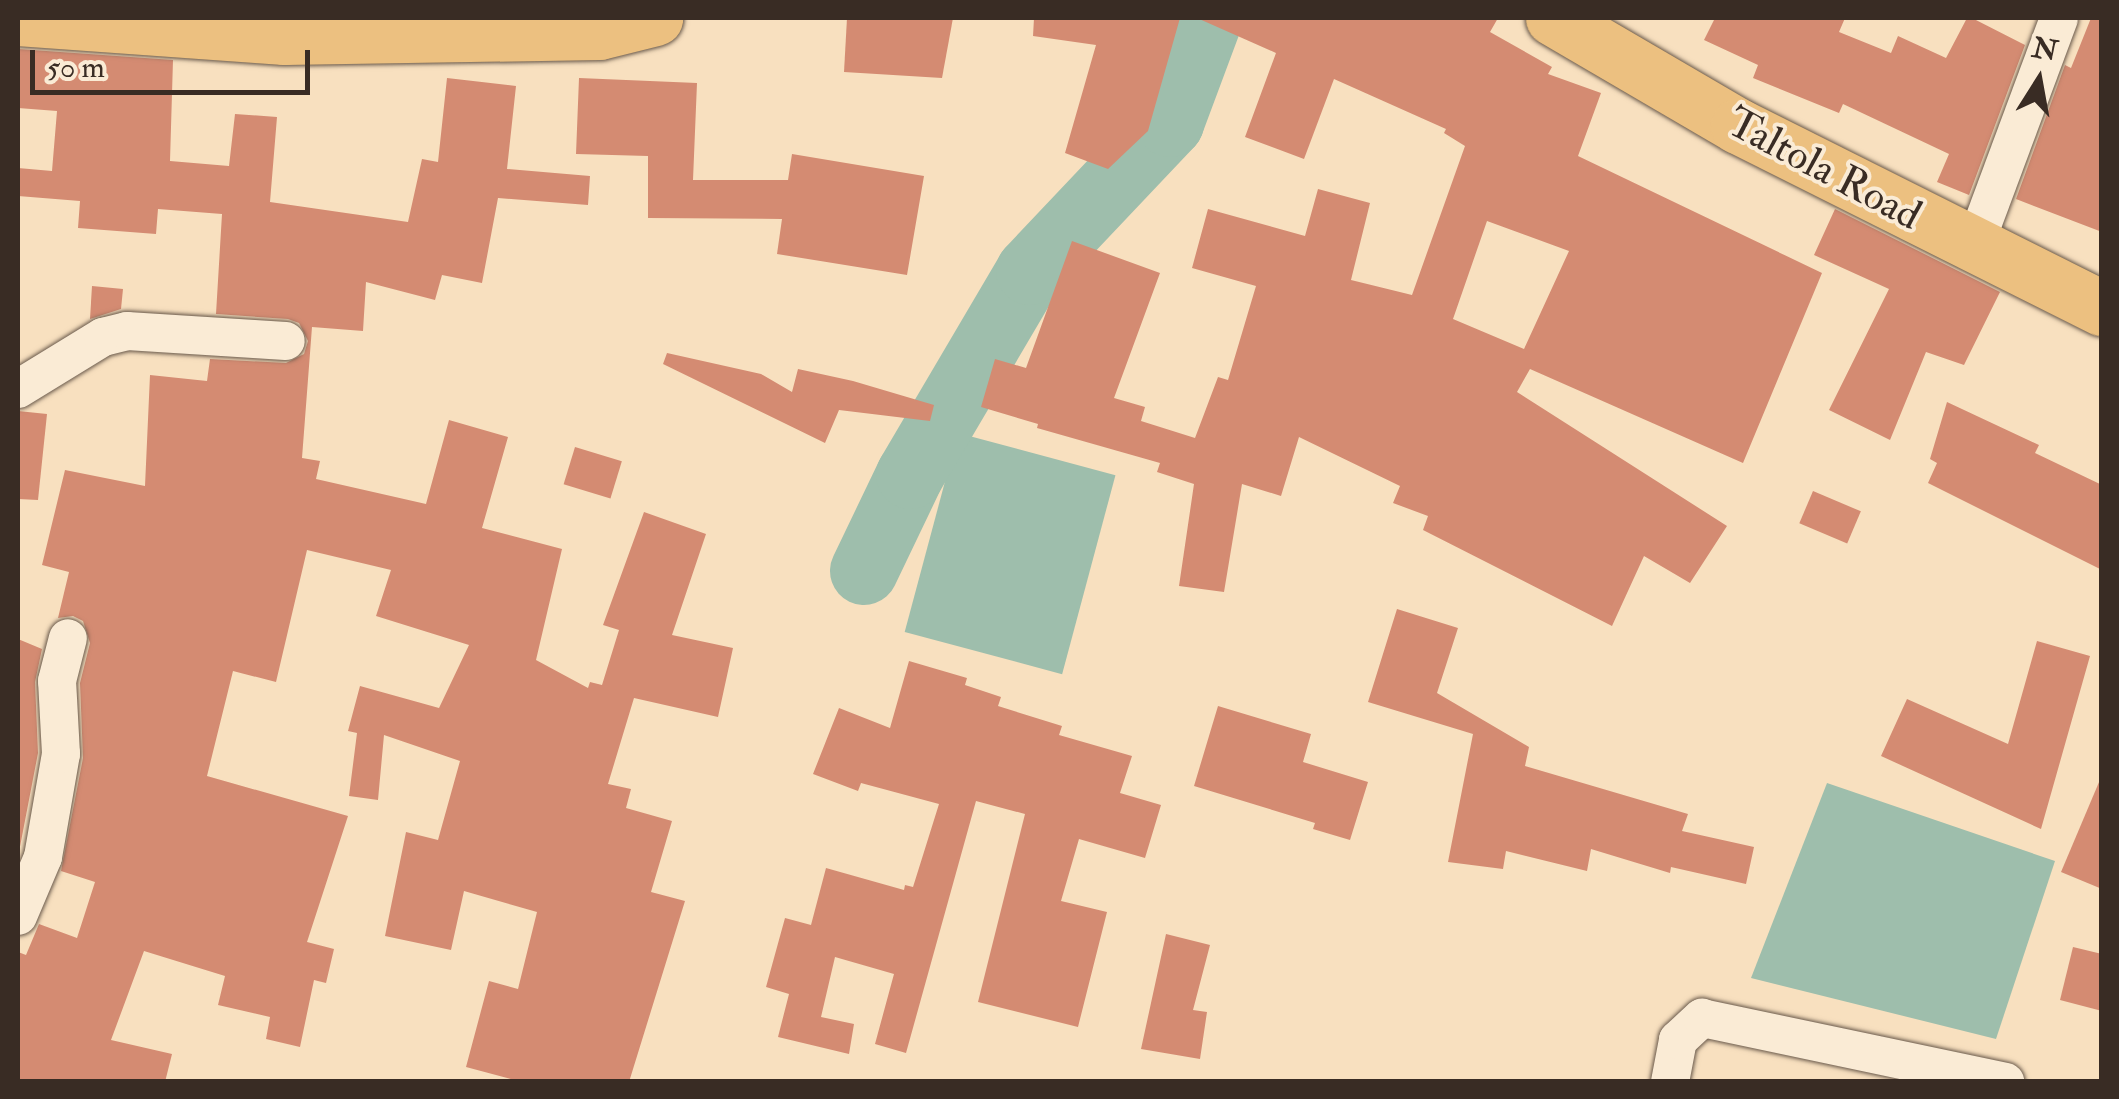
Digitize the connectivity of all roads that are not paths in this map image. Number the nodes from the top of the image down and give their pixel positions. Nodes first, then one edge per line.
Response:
1 (18, 18) edge
2 (655, 18) edge
3 (1553, 18) edge
4 (2059, 18) edge
5 (1974, 247) junction
6 (2102, 308) edge
7 (286, 342) dead end
8 (18, 389) edge
9 (68, 638) dead end
10 (18, 916) edge
11 (1670, 1082) edge
12 (2005, 1082) edge

1 - 2 main road
3 - 5 main road, Taltola Road
4 - 5 street
5 - 6 main road, Taltola Road
7 - 8 street
9 - 10 street
11 - 12 street

